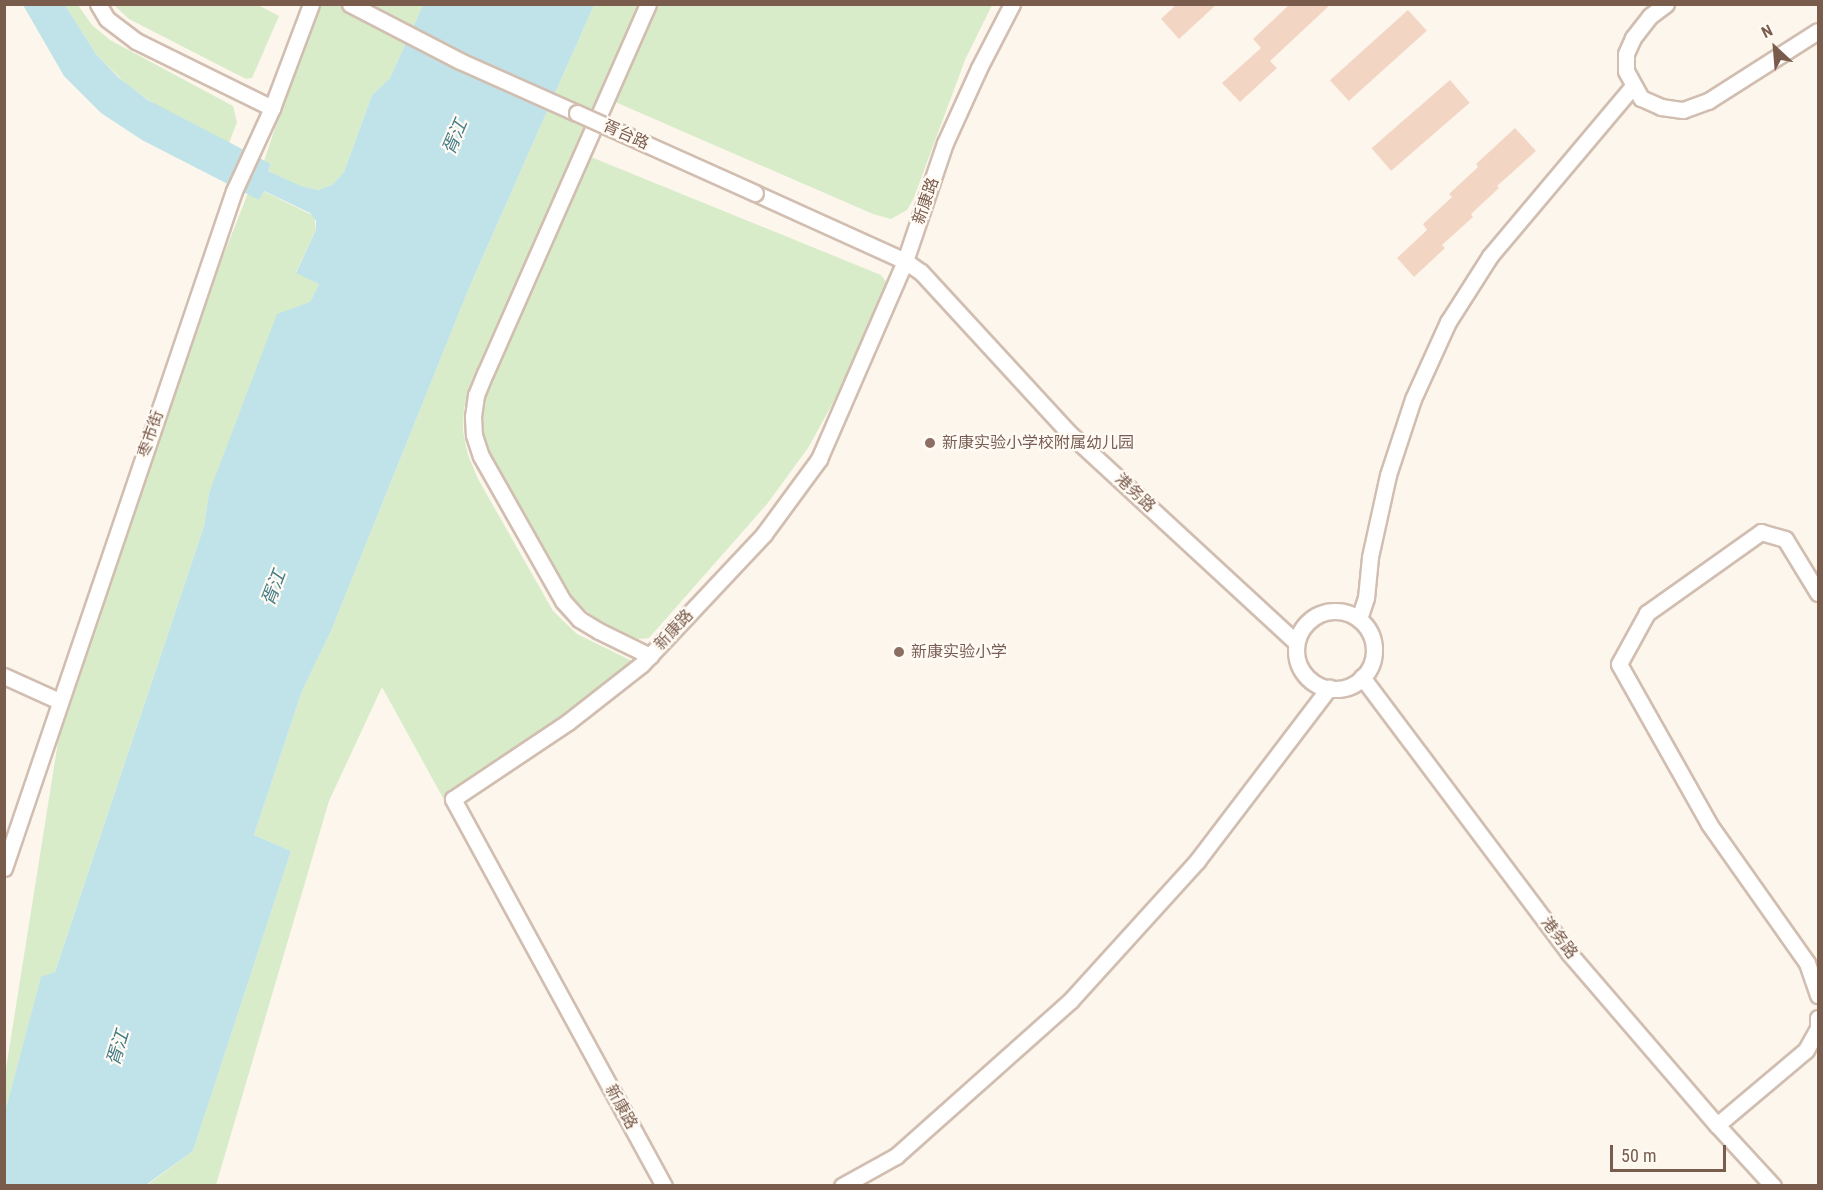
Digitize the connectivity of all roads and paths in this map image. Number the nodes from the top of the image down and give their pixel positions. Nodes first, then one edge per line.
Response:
1 (98, 4) edge
2 (311, 4) edge
3 (350, 4) edge
4 (648, 4) edge
5 (1012, 4) edge
6 (1666, 4) edge
7 (1818, 31) edge
8 (1633, 87) junction
9 (272, 108) junction
10 (905, 261) junction
11 (1818, 593) edge
12 (1359, 619) junction
13 (1296, 642) junction
14 (650, 656) junction
15 (4, 676) edge
16 (1362, 677) junction
17 (1329, 688) junction
18 (59, 701) junction
19 (4, 868) edge
20 (1818, 995) edge
21 (1818, 1018) edge
22 (1718, 1125) junction
23 (664, 1185) edge
24 (842, 1185) edge
25 (1773, 1185) edge

1 - 9 street
2 - 9 street, 枣市街
3 - 10 street, 胥台路, bridge
4 - 14 street
5 - 10 street, 新康路
6 - 8 street
7 - 8 street
8 - 12 street
9 - 18 street, 枣市街
10 - 13 street, 港务路
10 - 14 street, 新康路
11 - 20 street
12 - 13 street
12 - 16 street
13 - 17 street
14 - 23 street, 新康路
15 - 18 street
16 - 17 street
16 - 22 street, 港务路
17 - 24 street
18 - 19 street, 枣市街
21 - 22 street
22 - 25 street, 港务路

